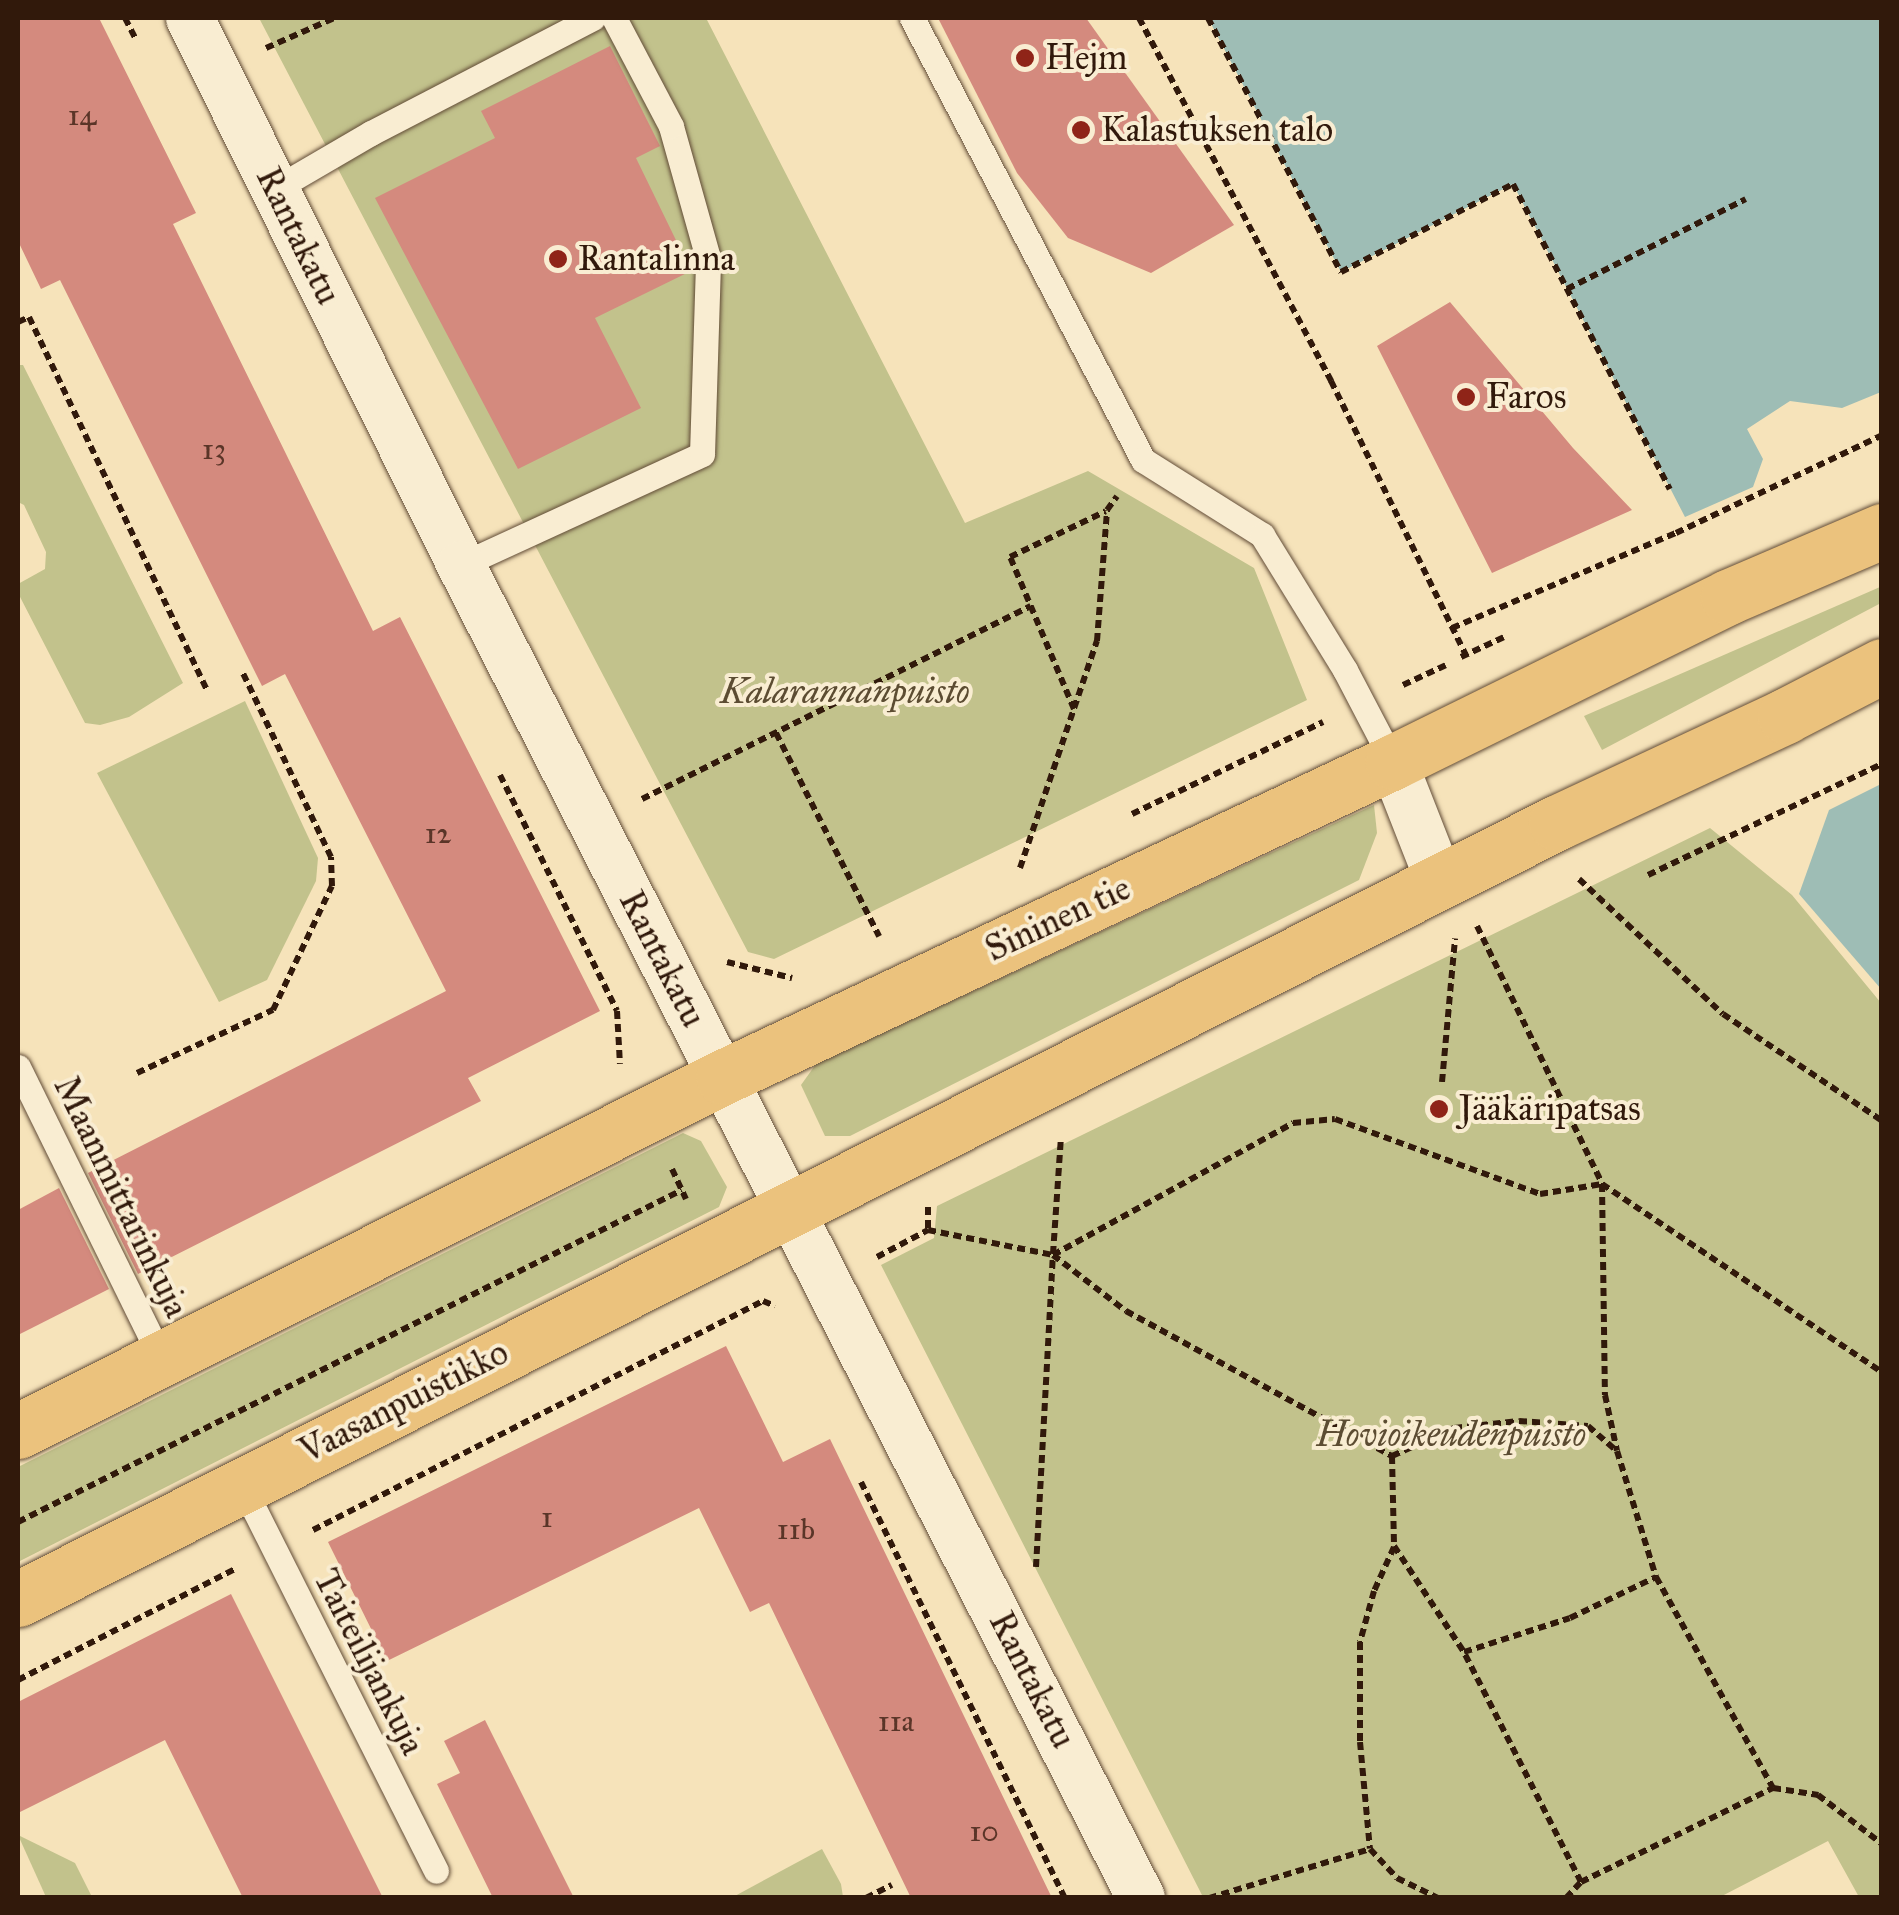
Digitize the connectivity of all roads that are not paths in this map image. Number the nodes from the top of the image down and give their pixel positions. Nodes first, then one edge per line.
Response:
1 (190, 18) edge
2 (593, 18) edge
3 (614, 18) edge
4 (912, 18) edge
5 (275, 189) junction
6 (1882, 531) edge
7 (460, 564) junction
8 (1882, 666) edge
9 (1392, 762) junction
10 (1440, 882) junction
11 (18, 1067) edge
12 (723, 1077) junction
13 (792, 1211) junction
14 (161, 1358) junction
15 (18, 1431) edge
16 (240, 1483) junction
17 (18, 1598) edge
18 (436, 1871) dead end
19 (1141, 1898) edge

1 - 5 street, Rantakatu
2 - 5 lane
3 - 7 lane
4 - 9 lane
5 - 7 street, Rantakatu
6 - 9 main road, Sininen tie
7 - 12 street, Rantakatu
8 - 10 main road
9 - 10 street
9 - 12 main road, Sininen tie
10 - 13 main road
11 - 14 lane, Maanmittarinkuja
12 - 13 street, Rantakatu
12 - 14 main road
13 - 16 main road, Vaasanpuistikko
13 - 19 street, Rantakatu
14 - 15 main road
16 - 17 main road, Vaasanpuistikko
16 - 18 lane, Taiteilijankuja

